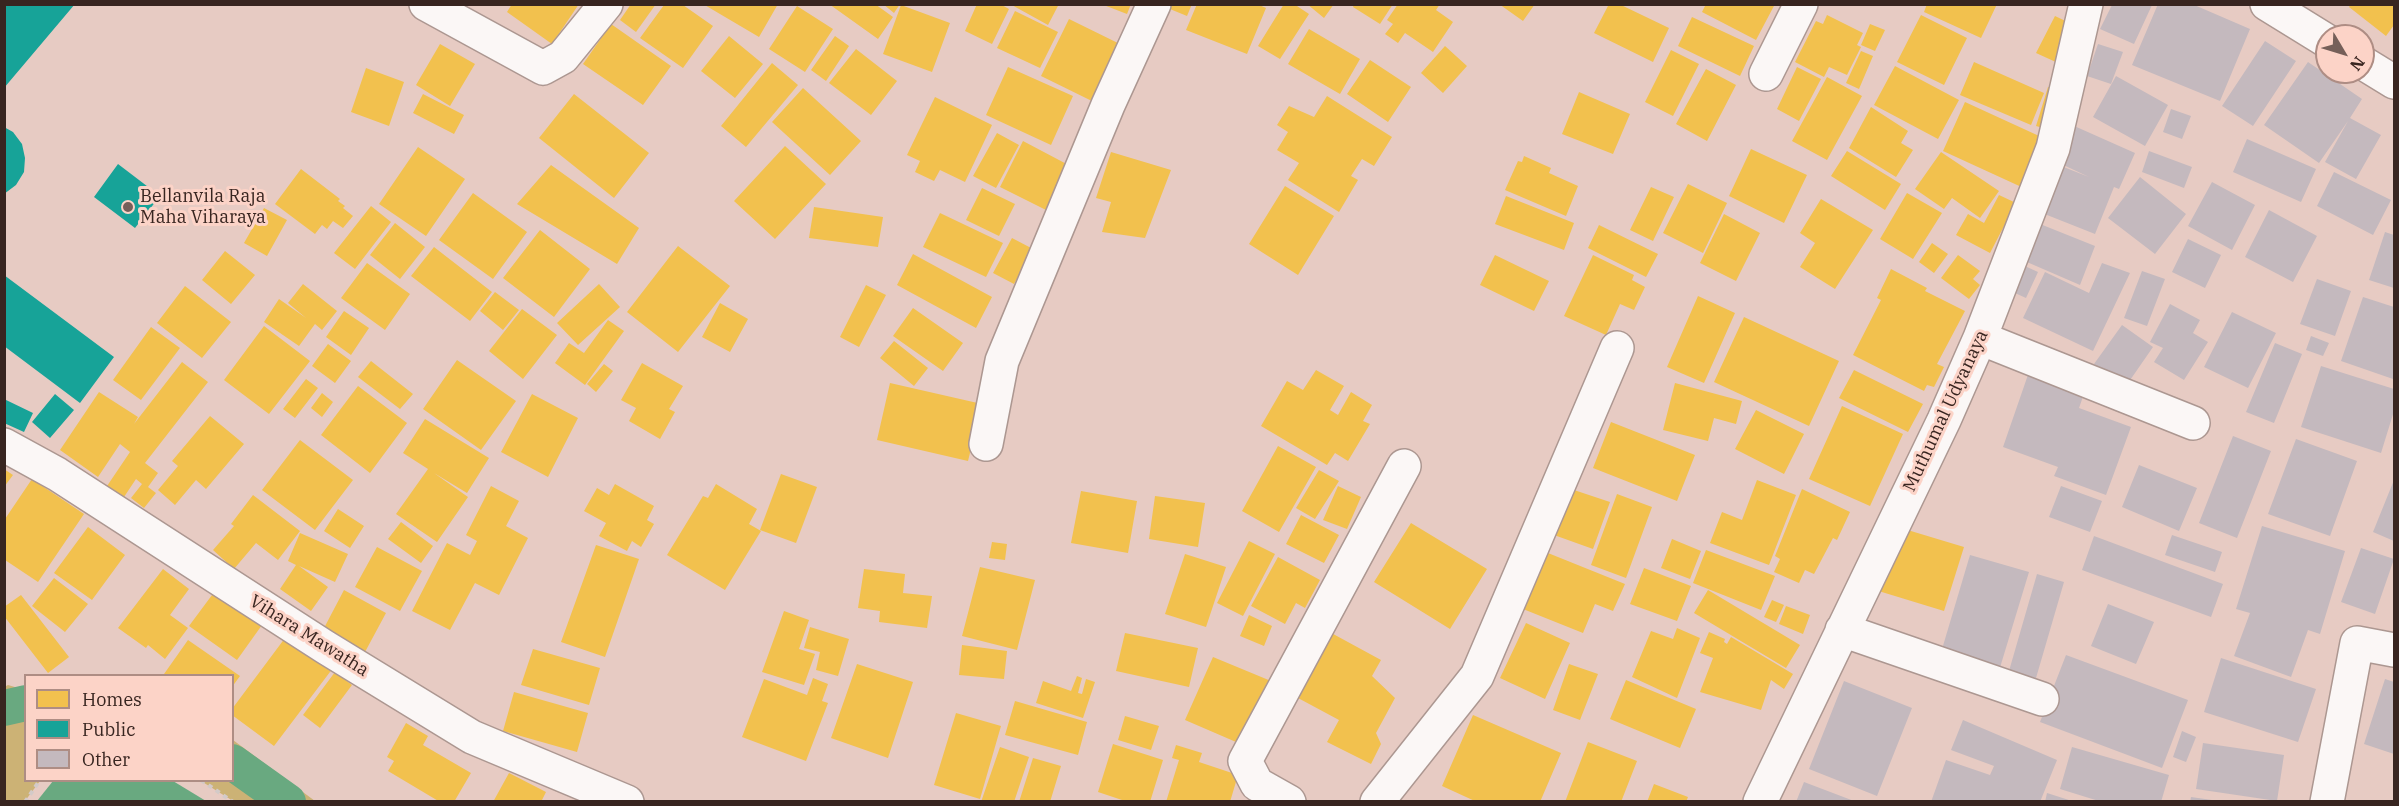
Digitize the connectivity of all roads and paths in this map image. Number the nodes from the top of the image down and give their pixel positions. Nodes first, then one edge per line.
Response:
1 (426, 4) edge
2 (606, 4) edge
3 (1154, 4) edge
4 (1801, 4) edge
5 (2086, 4) edge
6 (2267, 4) edge
7 (2315, 34) edge
8 (2375, 70) edge
9 (1766, 74) dead end
10 (2394, 82) edge
11 (1980, 338) junction
12 (1617, 348) dead end
13 (2193, 423) dead end
14 (986, 444) dead end
15 (4, 445) edge
16 (1404, 466) dead end
17 (1842, 630) junction
18 (2394, 650) edge
19 (2042, 699) dead end
20 (39, 782) edge
21 (204, 782) edge
22 (25, 801) edge
23 (233, 801) edge
24 (627, 801) edge
25 (1289, 801) edge
26 (1377, 801) edge
27 (1760, 801) edge
28 (2327, 801) edge

1 - 2 street
3 - 14 street
4 - 9 street
5 - 11 street, Muthumal Udyanaya
6 - 7 street
8 - 10 street
11 - 13 street
11 - 17 street, Muthumal Udyanaya
12 - 26 street
15 - 24 street, Vihara Mawatha
16 - 25 street
17 - 19 street
17 - 27 street, Muthumal Udyanaya
18 - 28 street
20 - 22 path
21 - 23 path

